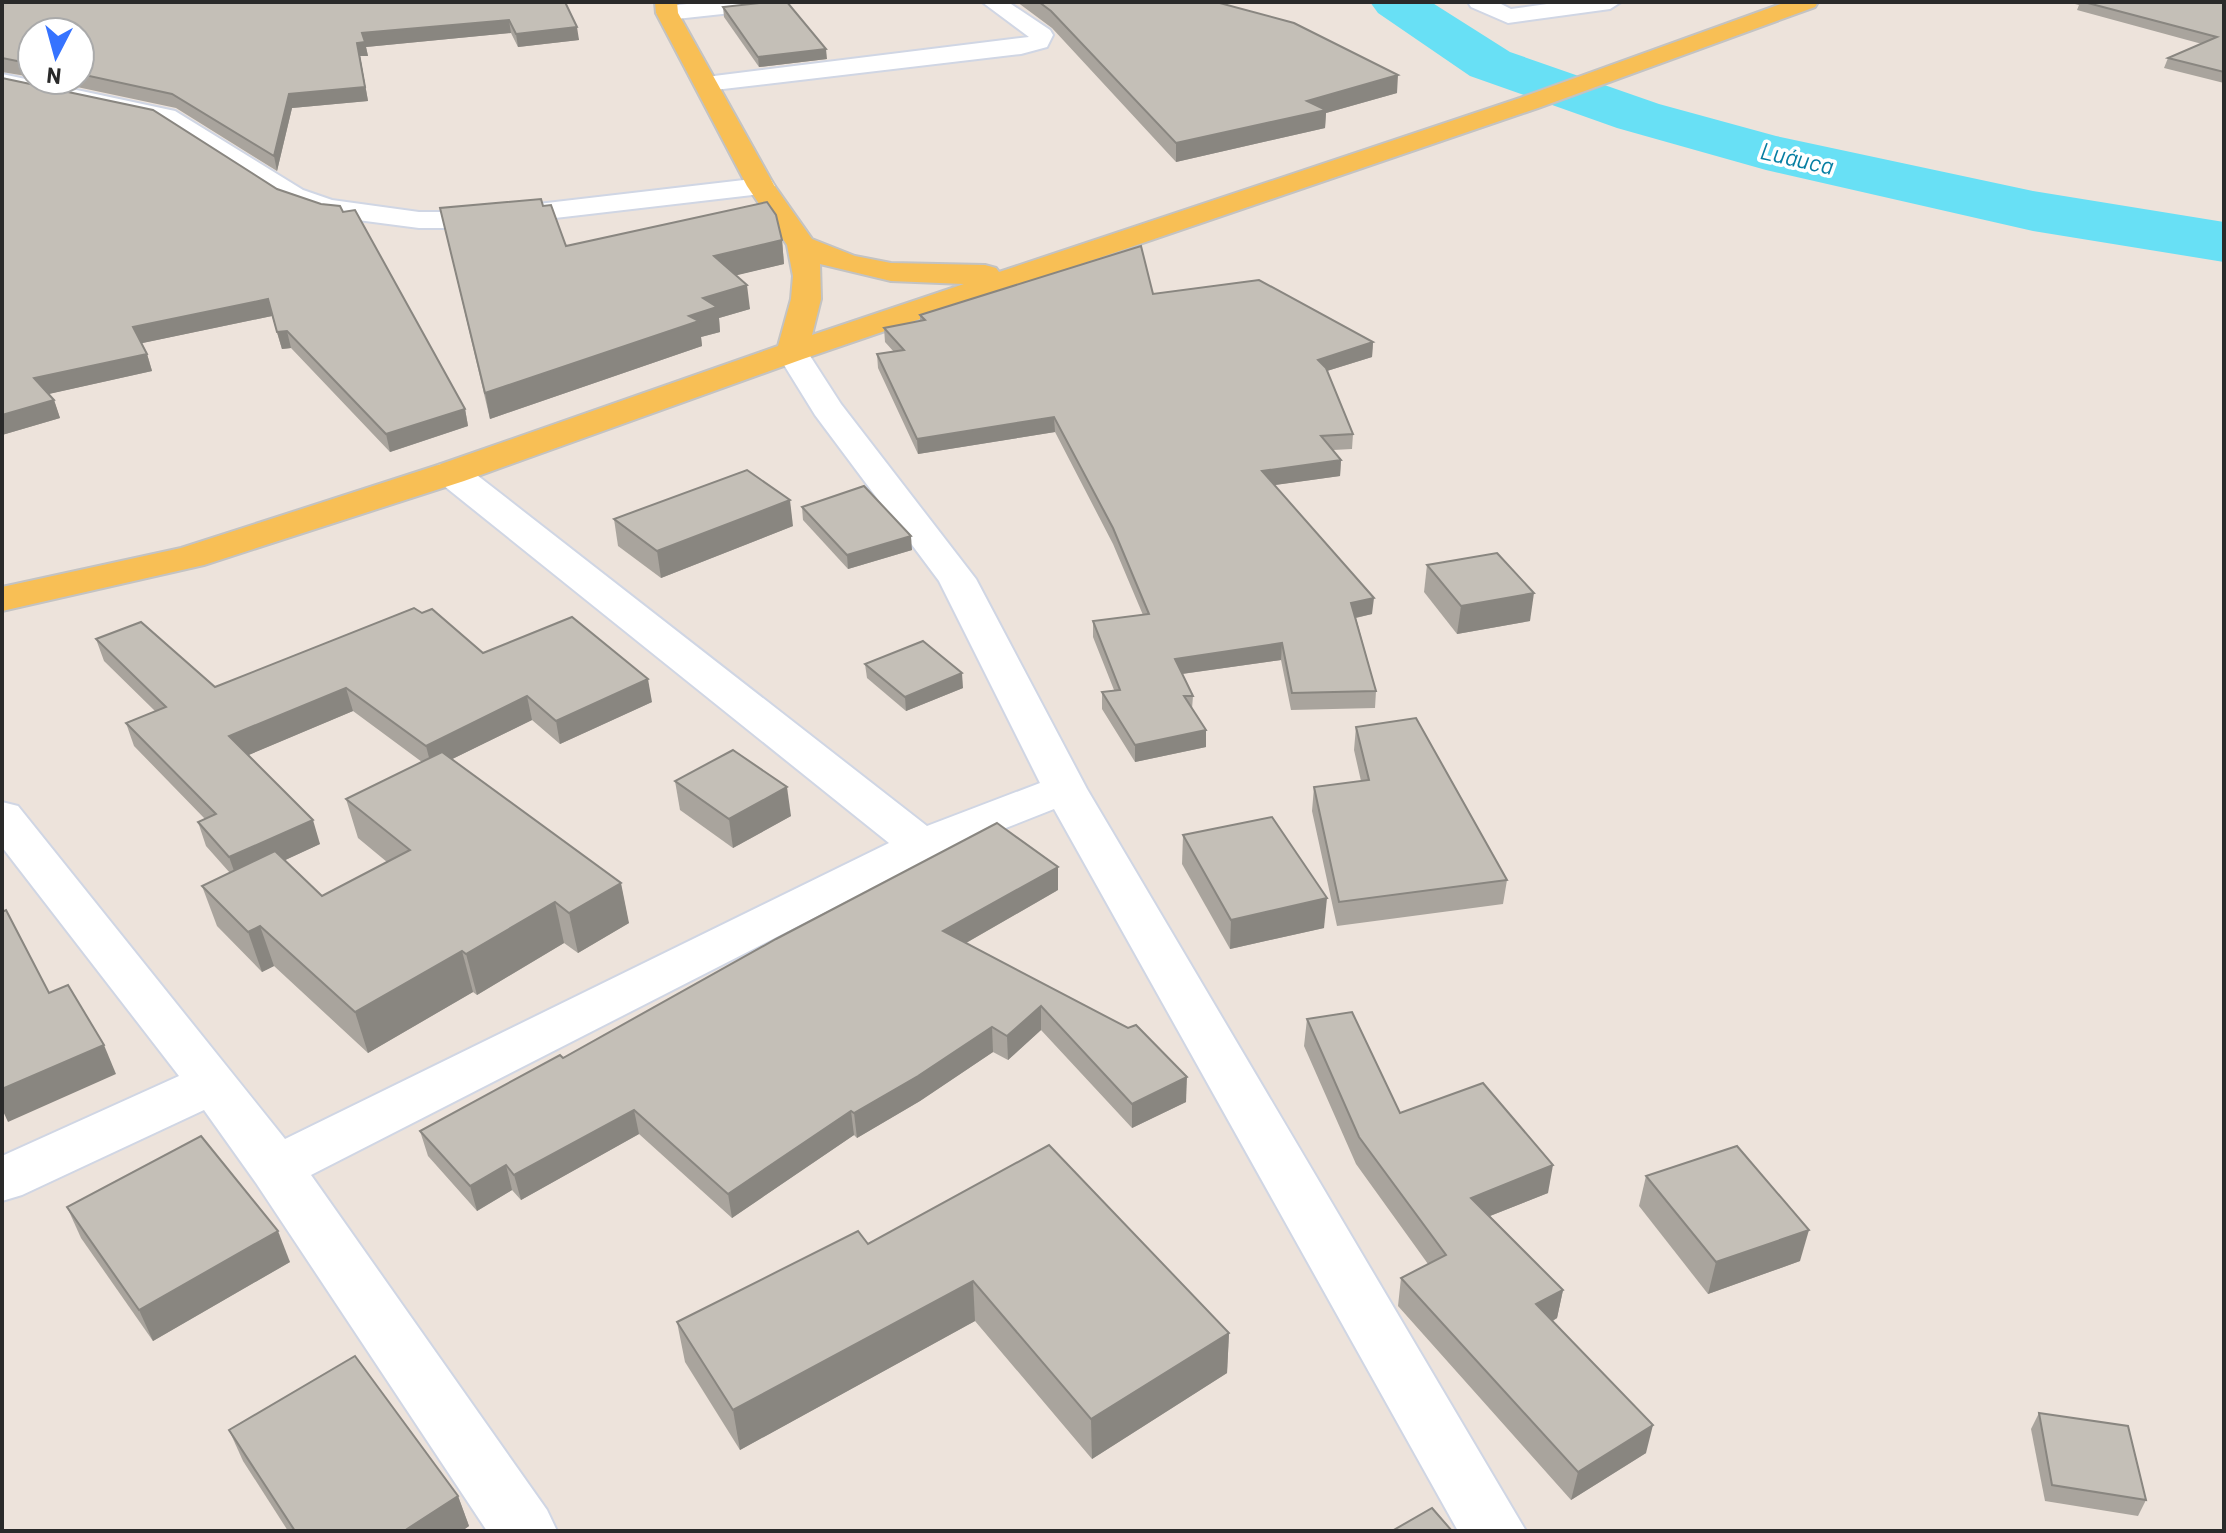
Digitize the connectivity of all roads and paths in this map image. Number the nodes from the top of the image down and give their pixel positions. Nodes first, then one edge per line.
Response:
1 (769, 2) edge
2 (993, 2) edge
3 (1479, 2) edge
4 (1610, 2) edge
5 (1807, 2) edge
6 (666, 7) edge
7 (2, 81) edge
8 (706, 84) junction
9 (761, 186) junction
10 (802, 245) junction
11 (1035, 270) junction
12 (792, 352) junction
13 (451, 473) junction
14 (2, 599) edge
15 (1065, 789) junction
16 (2, 816) edge
17 (921, 845) junction
18 (213, 1083) junction
19 (276, 1168) junction
20 (2, 1180) edge
21 (524, 1531) edge
22 (1493, 1531) edge

1 - 6 street
2 - 8 street
3 - 4 street
5 - 11 main road
6 - 8 main road
7 - 9 street
8 - 9 main road
9 - 10 main road
10 - 11 main road
10 - 12 main road
11 - 12 main road
12 - 13 main road
12 - 15 street
13 - 14 main road
13 - 17 street
15 - 17 street
15 - 22 street
16 - 18 street
17 - 19 street
18 - 19 street
18 - 20 street
19 - 21 street

